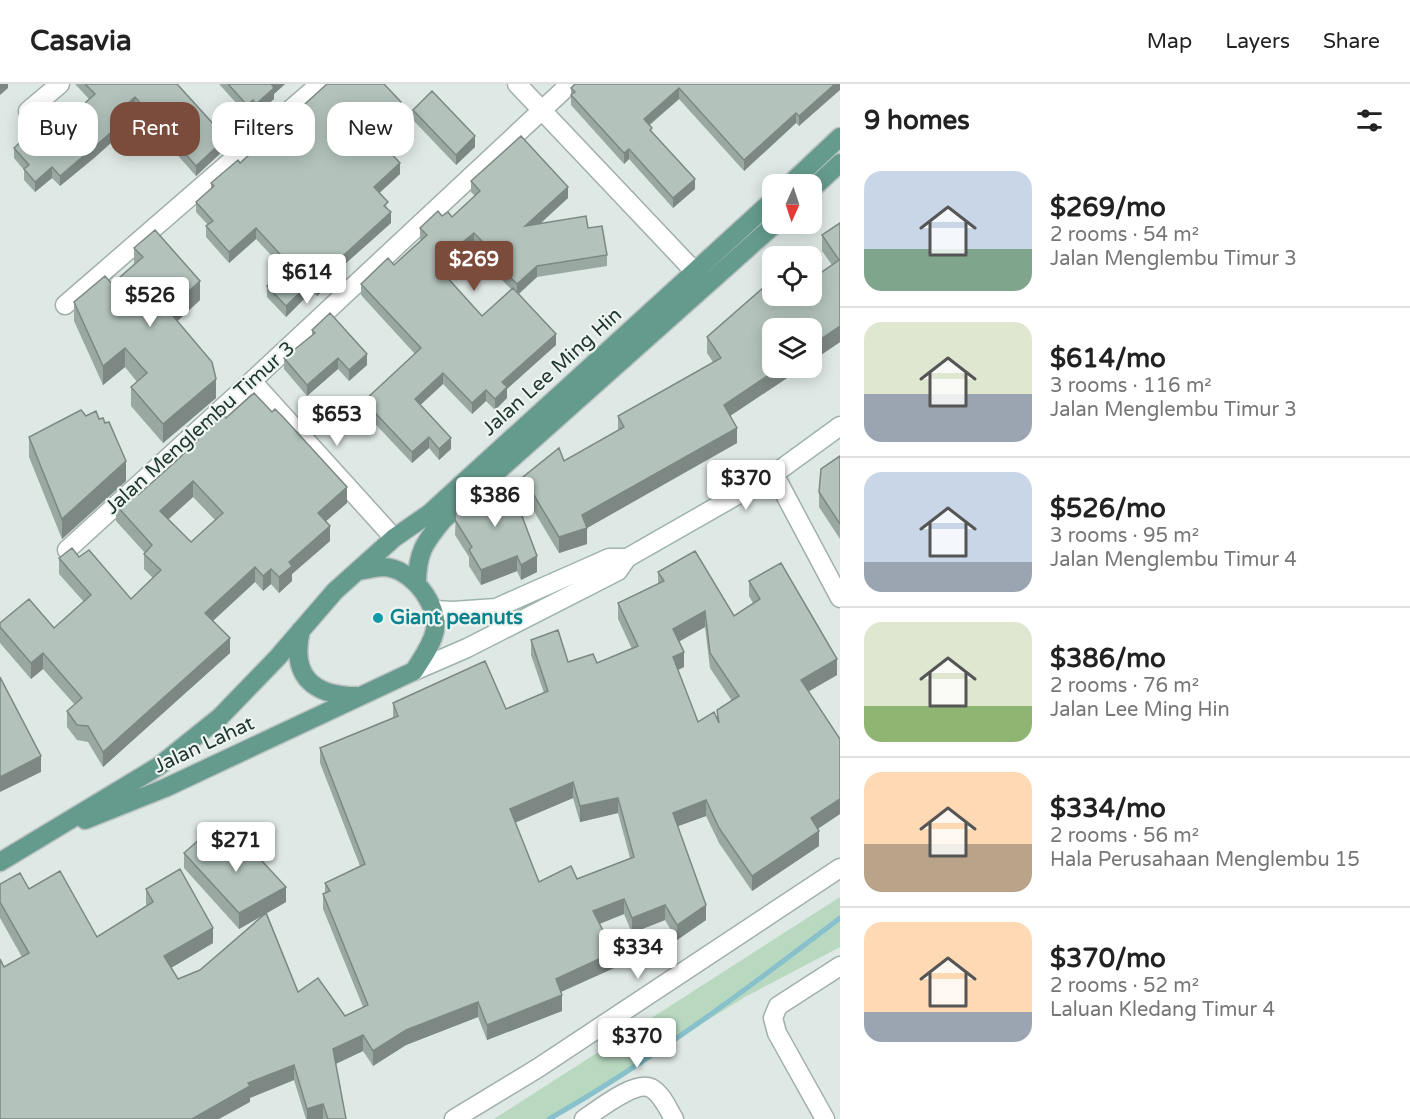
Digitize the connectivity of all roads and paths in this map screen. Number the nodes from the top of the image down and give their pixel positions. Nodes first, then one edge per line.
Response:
1 (60, 84) edge
2 (320, 84) edge
3 (517, 84) edge
4 (570, 84) edge
5 (39, 102) edge
6 (541, 110) junction
7 (840, 137) edge
8 (840, 163) edge
9 (801, 174) edge
10 (822, 180) edge
11 (762, 210) edge
12 (764, 234) edge
13 (696, 273) junction
14 (65, 305) dead end
15 (252, 381) junction
16 (840, 426) edge
17 (774, 474) junction
18 (394, 538) junction
19 (67, 550) edge
20 (627, 558) junction
21 (357, 571) junction
22 (417, 584) junction
23 (840, 598) edge
24 (434, 610) junction
25 (302, 628) junction
26 (414, 671) junction
27 (362, 696) junction
28 (61, 827) junction
29 (0, 862) edge
30 (840, 868) edge
31 (840, 966) edge
32 (454, 1119) edge
33 (584, 1119) edge
34 (674, 1119) edge
35 (825, 1119) edge

1 - 5 street
2 - 14 street
3 - 6 street
4 - 6 street, Jalan Menglembu Timur 3
6 - 13 street
6 - 15 street, Jalan Menglembu Timur 3
7 - 9 main road
8 - 10 main road
11 - 13 main road, Jalan Lee Ming Hin
12 - 22 main road, Jalan Lee Ming Hin
13 - 18 main road, Jalan Lee Ming Hin
15 - 18 street
15 - 19 street, Jalan Menglembu Timur 3
16 - 17 street
17 - 20 street
17 - 23 street
18 - 21 main road, Jalan Lee Ming Hin
20 - 24 street
20 - 26 street
21 - 22 main road
21 - 25 main road
22 - 24 main road
24 - 26 main road
25 - 27 main road
25 - 28 main road, Jalan Lahat
26 - 27 main road
27 - 28 main road, Jalan Lahat
28 - 29 main road, Jalan Lahat
30 - 32 street
31 - 35 street
33 - 34 street

